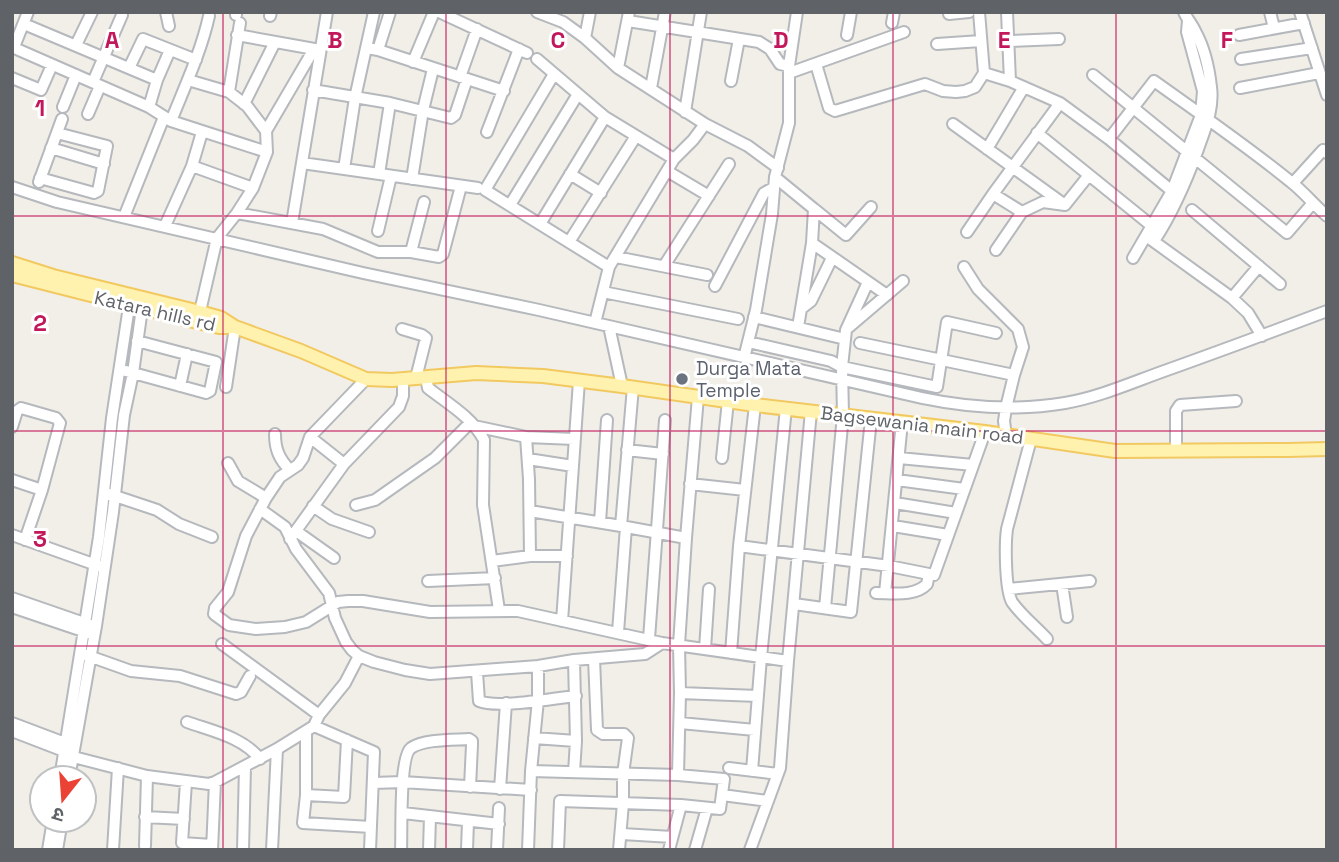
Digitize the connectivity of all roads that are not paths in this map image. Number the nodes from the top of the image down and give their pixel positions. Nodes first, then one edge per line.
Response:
1 (29, 12) edge
2 (92, 12) edge
3 (166, 12) edge
4 (327, 12) edge
5 (374, 12) edge
6 (390, 12) edge
7 (437, 12) edge
8 (537, 12) edge
9 (590, 12) edge
10 (665, 12) edge
11 (701, 12) edge
12 (797, 12) edge
13 (851, 12) edge
14 (949, 12) edge
15 (968, 12) edge
16 (979, 12) edge
17 (1007, 12) edge
18 (1270, 12) edge
19 (122, 15) dead end
20 (209, 16) dead end
21 (558, 16) edge
22 (237, 17) edge
23 (629, 17) edge
24 (1186, 17) edge
25 (1302, 17) edge
26 (24, 24) junction
27 (169, 26) dead end
28 (662, 27) junction
29 (477, 29) junction
30 (1274, 29) junction
31 (904, 32) dead end
32 (699, 33) junction
33 (237, 35) junction
34 (847, 35) dead end
35 (1239, 35) dead end
36 (585, 38) junction
37 (739, 39) junction
38 (1059, 39) dead end
39 (981, 41) junction
40 (1009, 41) junction
41 (275, 42) junction
42 (937, 44) dead end
43 (76, 45) junction
44 (13, 47) edge
45 (1312, 48) junction
46 (372, 49) junction
47 (170, 50) junction
48 (317, 50) junction
49 (103, 57) junction
50 (537, 59) dead end
51 (1241, 59) dead end
52 (196, 60) junction
53 (413, 62) junction
54 (52, 65) junction
55 (811, 65) junction
56 (129, 68) junction
57 (618, 68) junction
58 (433, 69) junction
59 (790, 69) junction
60 (1319, 72) junction
61 (554, 74) junction
62 (984, 74) junction
63 (76, 75) junction
64 (1093, 75) dead end
65 (12, 78) edge
66 (464, 78) junction
67 (157, 80) junction
68 (188, 80) junction
69 (1010, 80) junction
70 (731, 81) dead end
71 (97, 84) junction
72 (1024, 87) junction
73 (651, 88) junction
74 (1240, 88) dead end
75 (313, 90) junction
76 (504, 91) junction
77 (229, 92) junction
78 (578, 94) junction
79 (1327, 94) edge
80 (355, 98) junction
81 (390, 103) junction
82 (1060, 103) junction
83 (244, 104) junction
84 (62, 107) dead end
85 (149, 107) junction
86 (1133, 108) junction
87 (423, 110) junction
88 (685, 112) junction
89 (88, 114) dead end
90 (606, 117) junction
91 (1205, 117) junction
92 (62, 119) dead end
93 (168, 119) junction
94 (705, 124) junction
95 (953, 124) dead end
96 (266, 131) junction
97 (202, 132) junction
98 (487, 132) dead end
99 (57, 133) junction
100 (1037, 133) junction
101 (636, 136) junction
102 (1109, 139) junction
103 (51, 148) junction
104 (987, 149) junction
105 (1325, 150) edge
106 (267, 152) junction
107 (1191, 154) junction
108 (674, 159) junction
109 (302, 163) junction
110 (104, 164) junction
111 (729, 164) dead end
112 (192, 166) junction
113 (1013, 167) junction
114 (344, 169) junction
115 (667, 171) junction
116 (570, 174) junction
117 (385, 175) junction
118 (1089, 175) junction
119 (40, 178) junction
120 (776, 178) junction
121 (412, 179) junction
122 (1293, 183) junction
123 (461, 186) junction
124 (12, 187) edge
125 (253, 188) junction
126 (478, 188) dead end
127 (1172, 191) junction
128 (601, 193) junction
129 (993, 194) junction
130 (35, 195) junction
131 (709, 196) junction
132 (424, 202) dead end
133 (1312, 204) junction
134 (510, 205) junction
135 (1065, 205) junction
136 (871, 207) dead end
137 (757, 208) junction
138 (814, 209) junction
139 (1192, 210) dead end
140 (1021, 212) junction
141 (237, 213) junction
142 (772, 214) junction
143 (1327, 216) edge
144 (124, 217) junction
145 (292, 223) junction
146 (540, 224) junction
147 (165, 226) junction
148 (378, 231) dead end
149 (967, 232) dead end
150 (1153, 234) junction
151 (569, 242) junction
152 (812, 243) junction
153 (215, 247) junction
154 (996, 250) dead end
155 (411, 253) junction
156 (832, 258) junction
157 (1133, 258) dead end
158 (612, 262) junction
159 (12, 264) edge
160 (664, 266) junction
161 (1259, 266) junction
162 (964, 267) dead end
163 (12, 275) edge
164 (707, 275) dead end
165 (903, 281) dead end
166 (868, 282) junction
167 (1280, 284) dead end
168 (715, 286) dead end
169 (603, 292) junction
170 (887, 295) junction
171 (1232, 299) junction
172 (136, 302) junction
173 (802, 307) junction
174 (1327, 311) edge
175 (199, 317) junction
176 (754, 317) junction
177 (738, 318) dead end
178 (595, 323) junction
179 (235, 327) junction
180 (609, 327) junction
181 (798, 327) junction
182 (402, 330) dead end
183 (996, 333) dead end
184 (845, 335) junction
185 (1262, 336) junction
186 (136, 341) junction
187 (748, 342) junction
188 (860, 343) dead end
189 (187, 354) junction
190 (744, 358) junction
191 (941, 360) junction
192 (842, 367) junction
193 (120, 370) junction
194 (133, 373) junction
195 (1014, 375) junction
196 (421, 378) junction
197 (402, 379) junction
198 (366, 380) junction
199 (842, 380) junction
200 (579, 381) junction
201 (180, 386) junction
202 (627, 386) junction
203 (226, 387) dead end
204 (698, 397) junction
205 (728, 401) junction
206 (1236, 401) dead end
207 (755, 405) junction
208 (786, 408) junction
209 (811, 411) junction
210 (1005, 414) junction
211 (843, 415) junction
212 (871, 419) junction
213 (607, 420) dead end
214 (666, 420) dead end
215 (902, 422) junction
216 (13, 423) edge
217 (472, 424) junction
218 (985, 432) junction
219 (275, 434) dead end
220 (1006, 436) junction
221 (526, 437) junction
222 (310, 438) junction
223 (575, 439) junction
224 (1031, 439) junction
225 (1327, 449) edge
226 (627, 450) junction
227 (1175, 451) junction
228 (663, 453) junction
229 (722, 458) dead end
230 (899, 458) junction
231 (528, 459) junction
232 (228, 463) dead end
233 (344, 464) junction
234 (573, 466) junction
235 (973, 466) junction
236 (290, 470) junction
237 (12, 480) edge
238 (897, 480) junction
239 (690, 484) junction
240 (964, 489) junction
241 (42, 490) junction
242 (745, 490) junction
243 (110, 495) junction
244 (265, 498) junction
245 (895, 503) junction
246 (356, 505) dead end
247 (313, 506) junction
248 (260, 509) junction
249 (530, 511) junction
250 (956, 513) junction
251 (569, 518) junction
252 (600, 522) junction
253 (623, 526) junction
254 (893, 526) junction
255 (369, 532) dead end
256 (657, 533) junction
257 (12, 535) edge
258 (293, 535) junction
259 (948, 535) junction
260 (212, 537) dead end
261 (686, 538) junction
262 (25, 540) junction
263 (739, 546) junction
264 (772, 551) junction
265 (799, 554) junction
266 (530, 556) junction
267 (567, 556) junction
268 (334, 558) dead end
269 (830, 559) junction
270 (492, 561) junction
271 (856, 563) junction
272 (100, 566) junction
273 (889, 566) junction
274 (929, 574) junction
275 (495, 578) junction
276 (428, 581) dead end
277 (1090, 581) dead end
278 (1062, 584) junction
279 (709, 589) dead end
280 (1009, 589) junction
281 (12, 598) edge
282 (794, 604) junction
283 (332, 606) junction
284 (12, 607) edge
285 (825, 608) junction
286 (499, 610) junction
287 (1067, 617) dead end
288 (562, 621) junction
289 (90, 629) junction
290 (618, 632) junction
291 (649, 639) junction
292 (1047, 639) dead end
293 (662, 643) junction
294 (222, 644) dead end
295 (679, 645) junction
296 (705, 649) junction
297 (731, 653) junction
298 (85, 655) junction
299 (359, 656) junction
300 (761, 657) junction
301 (594, 659) junction
302 (575, 660) junction
303 (788, 661) junction
304 (538, 666) junction
305 (477, 672) junction
306 (250, 676) dead end
307 (680, 693) junction
308 (576, 695) junction
309 (758, 696) junction
310 (538, 700) junction
311 (506, 704) junction
312 (319, 715) junction
313 (187, 722) dead end
314 (12, 723) edge
315 (680, 723) junction
316 (309, 729) junction
317 (755, 730) junction
318 (12, 731) edge
319 (534, 738) junction
320 (347, 740) junction
321 (576, 741) junction
322 (277, 749) junction
323 (66, 751) junction
324 (260, 758) junction
325 (63, 764) edge
326 (67, 764) edge
327 (245, 766) junction
328 (118, 768) junction
329 (729, 768) dead end
330 (531, 771) junction
331 (751, 771) junction
332 (574, 772) junction
333 (623, 774) junction
334 (778, 774) junction
335 (678, 775) junction
336 (147, 776) junction
337 (186, 782) junction
338 (215, 782) junction
339 (402, 782) junction
340 (374, 783) junction
341 (470, 787) junction
342 (500, 789) junction
343 (531, 790) junction
344 (306, 795) junction
345 (722, 795) junction
346 (768, 801) junction
347 (623, 803) junction
348 (681, 805) junction
349 (499, 808) dead end
350 (706, 808) junction
351 (402, 813) junction
352 (145, 817) junction
353 (430, 817) junction
354 (184, 819) junction
355 (468, 821) junction
356 (499, 824) junction
357 (372, 827) junction
358 (622, 834) junction
359 (672, 837) junction
360 (145, 846) dead end
361 (182, 847) edge
362 (212, 847) edge
363 (113, 850) edge
364 (243, 850) edge
365 (272, 850) edge
366 (370, 850) edge
367 (401, 850) edge
368 (429, 850) edge
369 (467, 850) edge
370 (497, 850) edge
371 (528, 850) edge
372 (558, 850) edge
373 (619, 850) edge
374 (668, 850) edge
375 (695, 850) edge
376 (750, 850) edge

1 - 26 street
2 - 43 street
3 - 27 street
4 - 48 street
5 - 46 street
6 - 46 street
7 - 29 street
7 - 53 street
8 - 21 street
9 - 36 street
10 - 28 street
11 - 32 street
12 - 59 street
13 - 34 street
14 - 15 street
16 - 39 street
17 - 40 street
18 - 30 street
19 - 49 street
20 - 52 street
21 - 36 street
22 - 33 street
23 - 28 street
23 - 57 street
24 - 91 street
25 - 30 street
25 - 45 street
26 - 43 street
26 - 44 street
28 - 32 street
28 - 73 street
29 - 66 street
29 - 76 street
30 - 35 street
31 - 55 street
32 - 37 street
32 - 88 street
33 - 41 street
33 - 77 street
36 - 57 street
37 - 59 street
37 - 70 street
38 - 40 street
39 - 42 street
39 - 62 street
40 - 69 street
41 - 48 street
41 - 83 street
43 - 49 street
44 - 54 street
45 - 51 street
45 - 60 street
46 - 53 street
46 - 80 street
47 - 52 street
47 - 56 street
47 - 67 street
48 - 75 street
48 - 96 street
49 - 56 street
49 - 71 street
50 - 61 street
52 - 68 street
53 - 58 street
54 - 63 street
54 - 65 street
55 - 59 street
55 - 62 street
56 - 67 street
57 - 73 street
58 - 66 street
58 - 87 street
59 - 120 street
60 - 74 street
60 - 79 street
61 - 78 street
61 - 134 street
62 - 69 street
63 - 71 street
63 - 84 street
64 - 86 street
66 - 76 street
66 - 87 street
67 - 85 street
68 - 77 street
68 - 93 street
69 - 72 street
71 - 85 street
71 - 89 street
72 - 82 street
72 - 104 street
73 - 88 street
75 - 80 street
75 - 109 street
76 - 98 street
77 - 83 street
78 - 90 street
78 - 134 street
80 - 81 street
80 - 114 street
81 - 87 street
81 - 117 street
82 - 100 street
82 - 102 street
83 - 96 street
85 - 93 street
86 - 91 street
86 - 102 street
86 - 107 street
87 - 121 street
88 - 94 street
90 - 101 street
90 - 116 street
91 - 107 street
91 - 122 street
92 - 99 street
93 - 97 street
93 - 144 street
94 - 108 street
94 - 120 street
95 - 104 street
96 - 106 street
97 - 106 street
97 - 112 street
99 - 103 street
99 - 110 street
100 - 113 street
100 - 118 street
101 - 108 street
101 - 128 street
102 - 127 street
103 - 110 street
103 - 119 street
104 - 113 street
105 - 122 street
106 - 125 street
107 - 127 street
107 - 133 street
107 - 150 street
108 - 115 street
109 - 114 street
109 - 145 street
110 - 119 street
111 - 131 street
112 - 125 street
112 - 147 street
113 - 129 street
113 - 135 street
114 - 117 street
115 - 131 street
115 - 158 street
116 - 128 street
116 - 146 street
117 - 121 street
117 - 148 street
118 - 135 street
118 - 150 street
119 - 130 street
120 - 137 street
120 - 138 street
120 - 142 street
121 - 123 street
122 - 133 street
123 - 126 street
123 - 155 street
124 - 130 street
125 - 141 street
127 - 150 street
128 - 151 street
129 - 140 street
129 - 149 street
130 - 144 street
131 - 160 street
132 - 155 street
133 - 143 street
134 - 146 street
135 - 140 street
136 - 138 street
137 - 142 street
137 - 168 street
138 - 152 street
139 - 161 street
140 - 154 street
141 - 145 street
141 - 153 street
142 - 176 street
144 - 147 street
145 - 155 street
146 - 151 street
147 - 153 street
150 - 157 street
150 - 171 street
151 - 158 street
152 - 156 street
152 - 173 street
153 - 175 street
153 - 178 street
156 - 166 street
156 - 173 street
158 - 160 street
158 - 169 street
159 - 172 main road, Katara hills rd
160 - 164 street
161 - 167 street
161 - 171 street
162 - 195 street
163 - 172 main road, Katara hills rd
165 - 170 street
166 - 170 street
166 - 184 street
169 - 177 street
169 - 178 street
170 - 184 street
171 - 185 street
172 - 175 main road, Katara hills rd
172 - 186 street
172 - 193 street
173 - 181 street
174 - 185 street
175 - 179 main road, Katara hills rd
176 - 181 street
176 - 187 street
178 - 180 street
179 - 198 main road, Bagsewania main road
179 - 203 street
180 - 190 street
180 - 202 street
181 - 184 street
182 - 196 street
183 - 191 street
184 - 192 street
185 - 210 street
186 - 189 street
186 - 194 street
187 - 190 street
187 - 192 street
188 - 191 street
189 - 201 street
189 - 201 street
190 - 199 street
191 - 192 street
191 - 195 street
192 - 199 street
193 - 194 street
193 - 243 street
194 - 201 street
194 - 243 street
195 - 210 street
196 - 197 main road, Bagsewania main road
196 - 200 main road, Bagsewania main road
196 - 217 street
197 - 198 main road, Bagsewania main road
197 - 233 street
198 - 222 street
199 - 210 street
199 - 211 street
200 - 202 main road, Bagsewania main road
200 - 223 street
202 - 204 main road, Bagsewania main road
202 - 226 street
204 - 205 main road, Bagsewania main road
204 - 239 street
205 - 207 main road, Bagsewania main road
205 - 229 street
206 - 227 street
207 - 208 main road, Bagsewania main road
207 - 242 street
208 - 209 main road, Bagsewania main road
208 - 264 street
209 - 211 main road, Bagsewania main road
209 - 265 street
210 - 220 street
211 - 212 main road, Bagsewania main road
211 - 269 street
212 - 215 main road, Bagsewania main road
212 - 271 street
213 - 252 street
214 - 228 street
215 - 218 main road, Bagsewania main road
215 - 230 street
216 - 241 street
217 - 221 street
217 - 246 street
217 - 270 street
218 - 220 main road, Bagsewania main road
218 - 235 street
219 - 236 street
220 - 224 main road, Bagsewania main road
221 - 223 street
221 - 231 street
222 - 233 street
222 - 236 street
223 - 234 street
224 - 227 main road, Bagsewania main road
224 - 280 street
225 - 227 main road, Bagsewania main road
226 - 228 street
226 - 253 street
228 - 256 street
230 - 235 street
230 - 238 street
231 - 234 street
231 - 249 street
232 - 244 street
233 - 247 street
234 - 251 street
235 - 240 street
236 - 244 street
237 - 241 street
238 - 240 street
238 - 245 street
239 - 242 street
239 - 261 street
240 - 250 street
241 - 262 street
242 - 263 street
243 - 260 street
243 - 272 street
244 - 248 street
245 - 250 street
245 - 254 street
247 - 255 street
247 - 258 street
248 - 258 street
248 - 283 street
249 - 251 street
249 - 266 street
250 - 259 street
251 - 252 street
251 - 267 street
252 - 253 street
253 - 256 street
253 - 290 street
254 - 259 street
254 - 273 street
256 - 261 street
256 - 291 street
257 - 262 street
258 - 268 street
258 - 283 street
259 - 274 street
261 - 295 street
262 - 272 street
263 - 264 street
263 - 297 street
264 - 265 street
264 - 300 street
265 - 269 street
265 - 282 street
266 - 267 street
266 - 270 street
267 - 288 street
269 - 271 street
269 - 285 street
270 - 275 street
271 - 273 street
271 - 285 street
272 - 289 street
273 - 274 street
273 - 274 street
275 - 276 street
275 - 286 street
277 - 278 street
278 - 280 street
278 - 287 street
279 - 296 street
280 - 292 street
281 - 289 street
282 - 285 street
282 - 303 street
283 - 286 street
283 - 299 street
284 - 289 street
286 - 288 street
288 - 290 street
289 - 298 street
290 - 291 street
291 - 293 street
293 - 295 street
293 - 301 street
294 - 312 street
295 - 296 street
295 - 307 street
296 - 297 street
297 - 300 street
298 - 306 street
298 - 323 street
299 - 305 street
299 - 312 street
300 - 303 street
300 - 309 street
301 - 302 street
301 - 333 street
302 - 304 street
302 - 308 street
303 - 334 street
304 - 305 street
304 - 310 street
305 - 311 street
307 - 309 street
307 - 315 street
308 - 310 street
308 - 321 street
309 - 317 street
310 - 311 street
310 - 319 street
311 - 342 street
312 - 316 street
313 - 324 street
314 - 323 street
315 - 317 street
315 - 335 street
316 - 320 street
316 - 322 street
316 - 344 street
317 - 331 street
318 - 323 street
319 - 321 street
319 - 330 street
320 - 340 street
320 - 344 street
321 - 332 street
322 - 324 street
322 - 365 street
323 - 325 street
323 - 326 street
323 - 328 street
324 - 327 street
327 - 338 street
327 - 364 street
328 - 336 street
328 - 363 street
329 - 331 street
330 - 332 street
330 - 343 street
331 - 334 street
332 - 333 street
333 - 335 street
333 - 347 street
334 - 346 street
335 - 345 street
336 - 337 street
336 - 352 street
337 - 338 street
337 - 354 street
338 - 362 street
339 - 340 street
339 - 341 street
339 - 341 street
339 - 351 street
340 - 357 street
341 - 342 street
342 - 343 street
343 - 371 street
344 - 357 street
345 - 346 street
345 - 350 street
346 - 376 street
347 - 348 street
347 - 358 street
347 - 372 street
348 - 350 street
348 - 359 street
349 - 356 street
350 - 375 street
351 - 353 street
351 - 367 street
352 - 354 street
352 - 360 street
353 - 355 street
353 - 368 street
354 - 361 street
355 - 356 street
355 - 369 street
356 - 370 street
357 - 366 street
358 - 359 street
358 - 373 street
359 - 374 street
361 - 362 street

